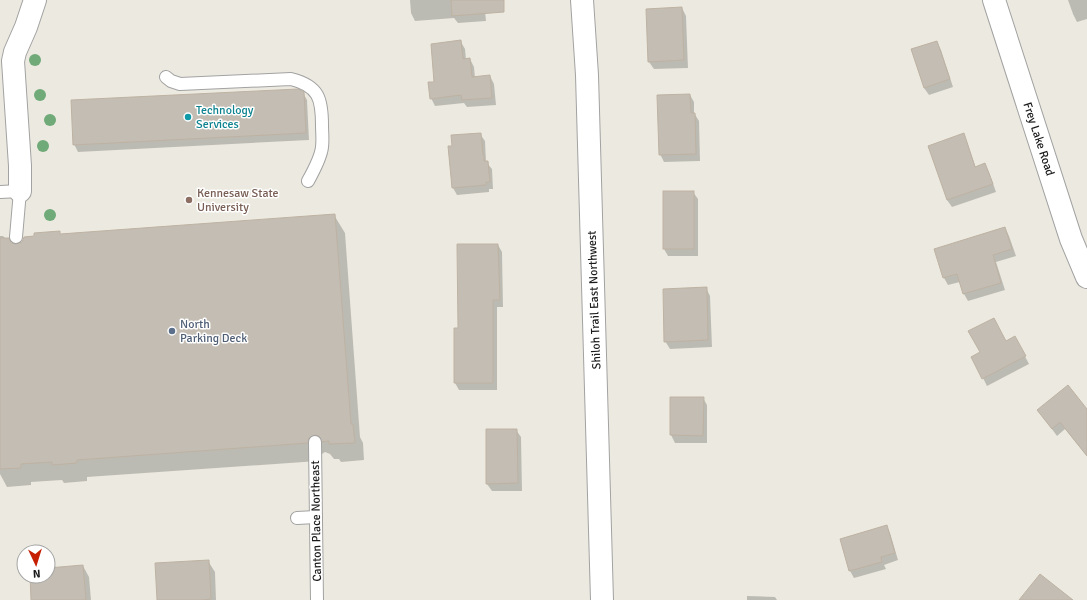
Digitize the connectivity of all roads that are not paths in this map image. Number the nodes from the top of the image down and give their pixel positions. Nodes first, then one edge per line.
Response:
1 (35, 0) edge
2 (582, 0) edge
3 (994, 0) edge
4 (166, 77) dead end
5 (308, 181) dead end
6 (10, 191) edge
7 (16, 237) dead end
8 (1087, 278) edge
9 (315, 442) dead end
10 (316, 517) junction
11 (297, 518) dead end
12 (317, 600) edge
13 (602, 600) edge

1 - 6 street
2 - 13 street, Shiloh Trail East Northwest
3 - 8 street, Frey Lake Road
4 - 5 lane
6 - 7 lane
9 - 10 lane, Canton Place Northeast
10 - 11 lane
10 - 12 lane, Canton Place Northeast

